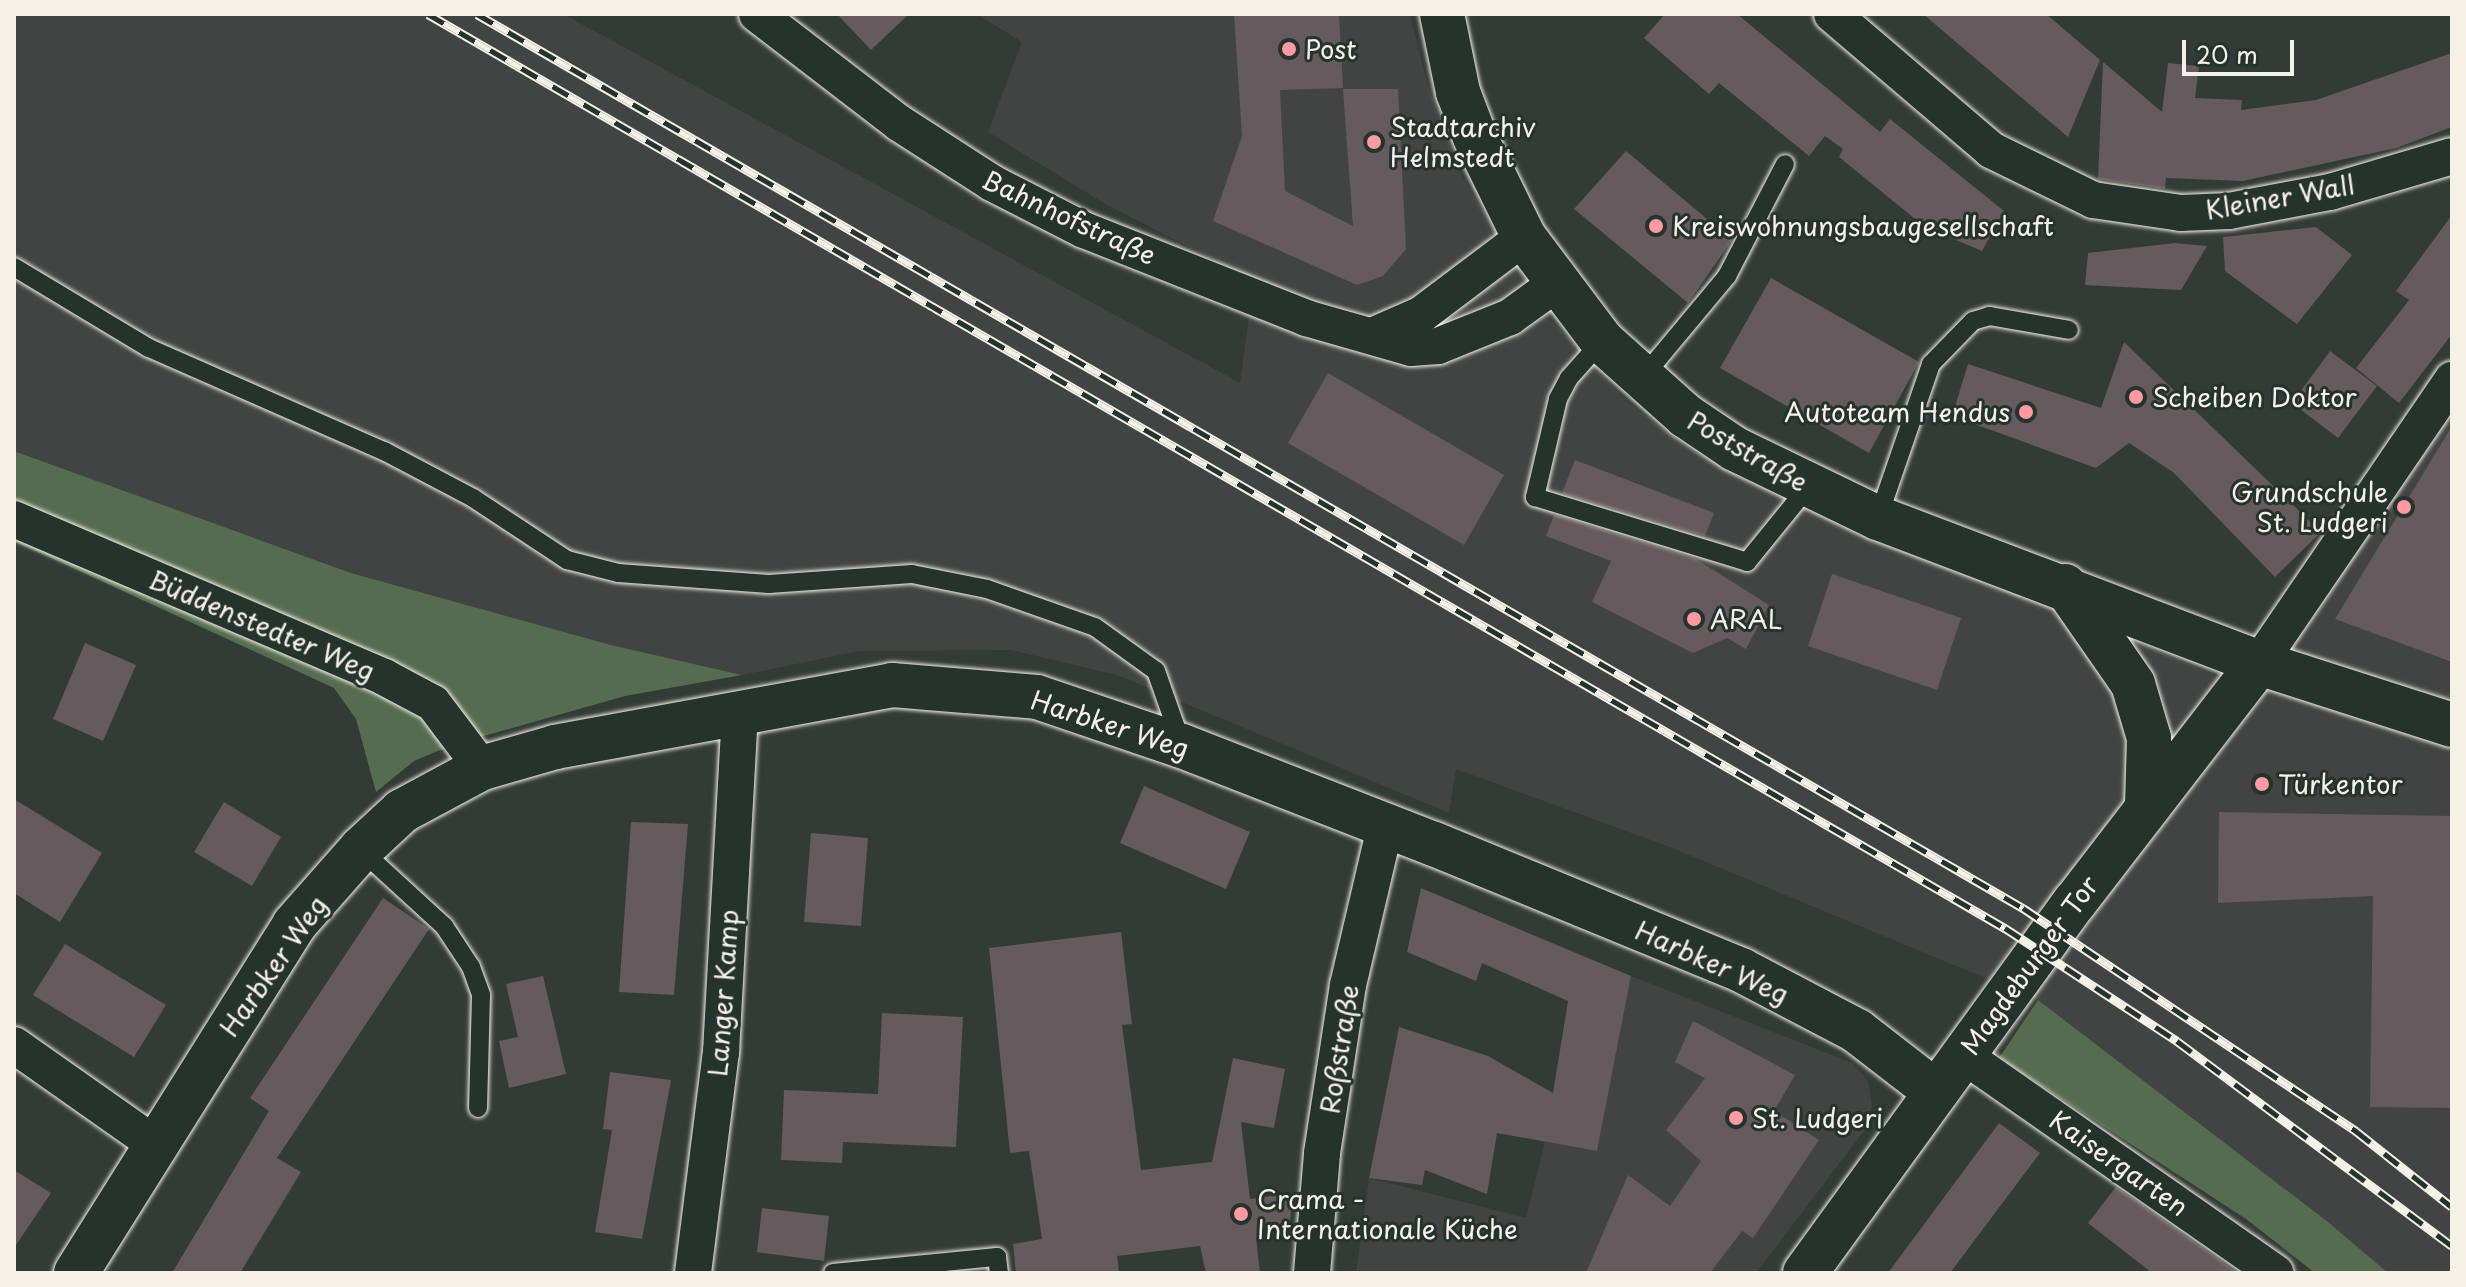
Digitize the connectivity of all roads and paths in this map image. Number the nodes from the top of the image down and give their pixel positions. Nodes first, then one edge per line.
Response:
1 (757, 14) edge
2 (1442, 14) edge
3 (1832, 14) edge
4 (2452, 156) edge
5 (1785, 164) dead end
6 (1524, 237) junction
7 (14, 267) edge
8 (1556, 284) junction
9 (2069, 330) dead end
10 (1372, 336) junction
11 (1602, 341) junction
12 (1640, 380) junction
13 (2452, 380) edge
14 (1808, 487) junction
15 (1878, 518) junction
16 (14, 519) edge
17 (2065, 586) junction
18 (2259, 663) junction
19 (740, 711) junction
20 (2442, 727) edge
21 (1182, 746) junction
22 (482, 768) junction
23 (2147, 805) junction
24 (1385, 827) junction
25 (361, 849) junction
26 (14, 1045) edge
27 (1963, 1055) junction
28 (1936, 1092) junction
29 (478, 1108) dead end
30 (155, 1144) junction
31 (76, 1273) edge
32 (693, 1273) edge
33 (833, 1273) edge
34 (999, 1273) edge
35 (1312, 1273) edge
36 (1805, 1273) edge
37 (2275, 1273) edge

1 - 10 street, Bahnhofstraße
2 - 6 main road, Poststraße
3 - 4 street, Kleiner Wall
5 - 12 lane
6 - 8 main road, Poststraße
6 - 10 street
7 - 21 lane
8 - 10 street, Bahnhofstraße
8 - 11 main road, Poststraße
9 - 15 lane
11 - 12 main road, Poststraße
11 - 14 lane
12 - 14 main road, Poststraße
13 - 18 street
14 - 15 main road, Poststraße
15 - 17 main road, Poststraße
16 - 22 street, Büddenstedter Weg
17 - 18 main road, Poststraße
17 - 23 main road
18 - 20 main road, Poststraße
18 - 23 main road, Magdeburger Tor
19 - 21 main road, Harbker Weg
19 - 22 main road, Harbker Weg
19 - 32 street, Langer Kamp
21 - 24 main road, Harbker Weg
22 - 25 main road, Harbker Weg
23 - 27 main road, Magdeburger Tor
24 - 28 main road, Harbker Weg
24 - 35 street, Roßstraße
25 - 29 lane
25 - 30 main road, Harbker Weg
26 - 30 street
27 - 28 main road, Magdeburger Tor
27 - 37 street, Kaisergarten
28 - 36 main road, Magdeburger Tor
30 - 31 main road, Harbker Weg
33 - 34 lane

